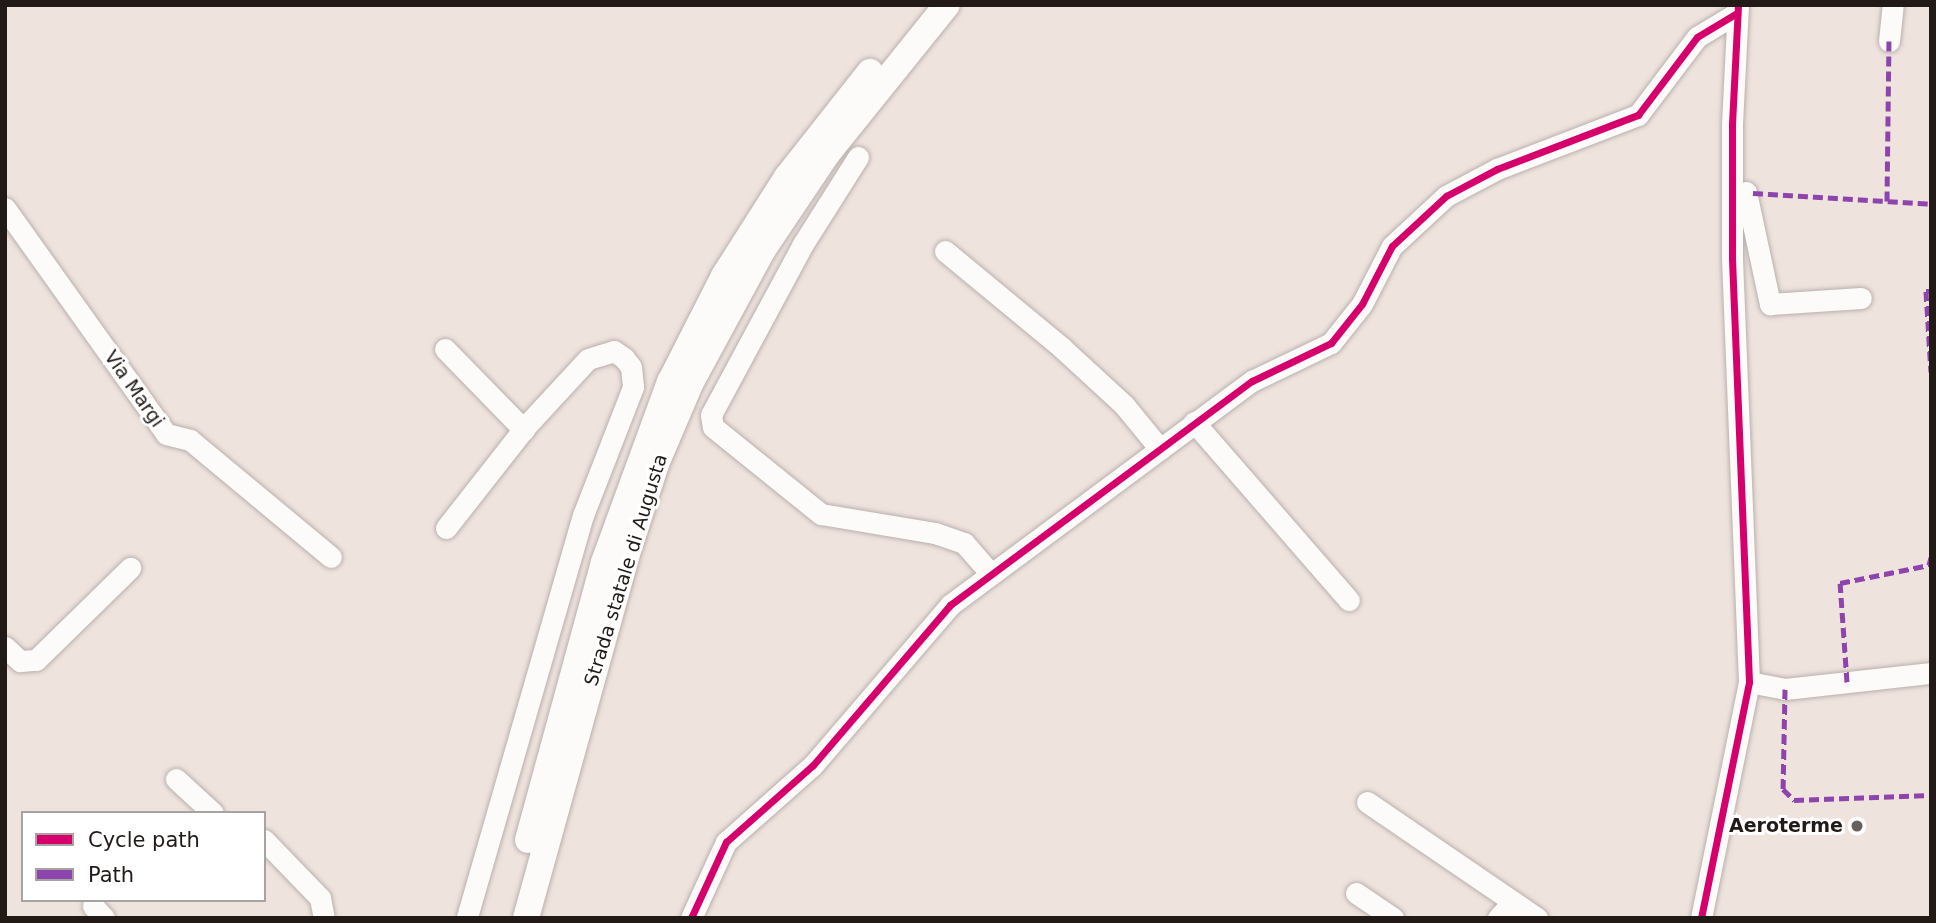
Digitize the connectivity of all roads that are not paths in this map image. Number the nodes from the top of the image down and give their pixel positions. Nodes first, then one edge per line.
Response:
1 (924, 5) edge
2 (947, 5) edge
3 (1893, 5) edge
4 (1737, 9) edge
5 (1889, 41) dead end
6 (858, 156) dead end
7 (1744, 192) junction
8 (5, 208) edge
9 (945, 251) dead end
10 (1861, 298) dead end
11 (445, 349) dead end
12 (1194, 422) junction
13 (524, 430) junction
14 (1160, 449) junction
15 (446, 528) dead end
16 (331, 557) dead end
17 (130, 568) dead end
18 (991, 574) junction
19 (1349, 600) dead end
20 (5, 647) edge
21 (1931, 673) edge
22 (1749, 682) junction
23 (176, 779) dead end
24 (1367, 802) dead end
25 (211, 811) edge
26 (266, 842) edge
27 (1356, 893) dead end
28 (1513, 902) junction
29 (324, 918) edge
30 (467, 918) edge
31 (507, 918) edge
32 (526, 918) edge
33 (691, 918) edge
34 (1393, 918) edge
35 (1498, 918) edge
36 (1537, 918) edge
37 (1701, 918) edge

1 - 31 main road, Strada statale di Augusta
2 - 32 main road, Strada statale di Augusta
3 - 5 street
4 - 7 street
4 - 12 street
6 - 18 street
7 - 10 street
7 - 22 street
8 - 16 street, Via Margi
9 - 14 street
11 - 13 street
12 - 14 street
12 - 19 street
13 - 15 street
13 - 30 street
14 - 18 street
17 - 20 street
18 - 33 street
21 - 22 street
22 - 37 street
23 - 25 street
24 - 28 street
26 - 29 street
27 - 34 street
28 - 35 street
28 - 36 street

